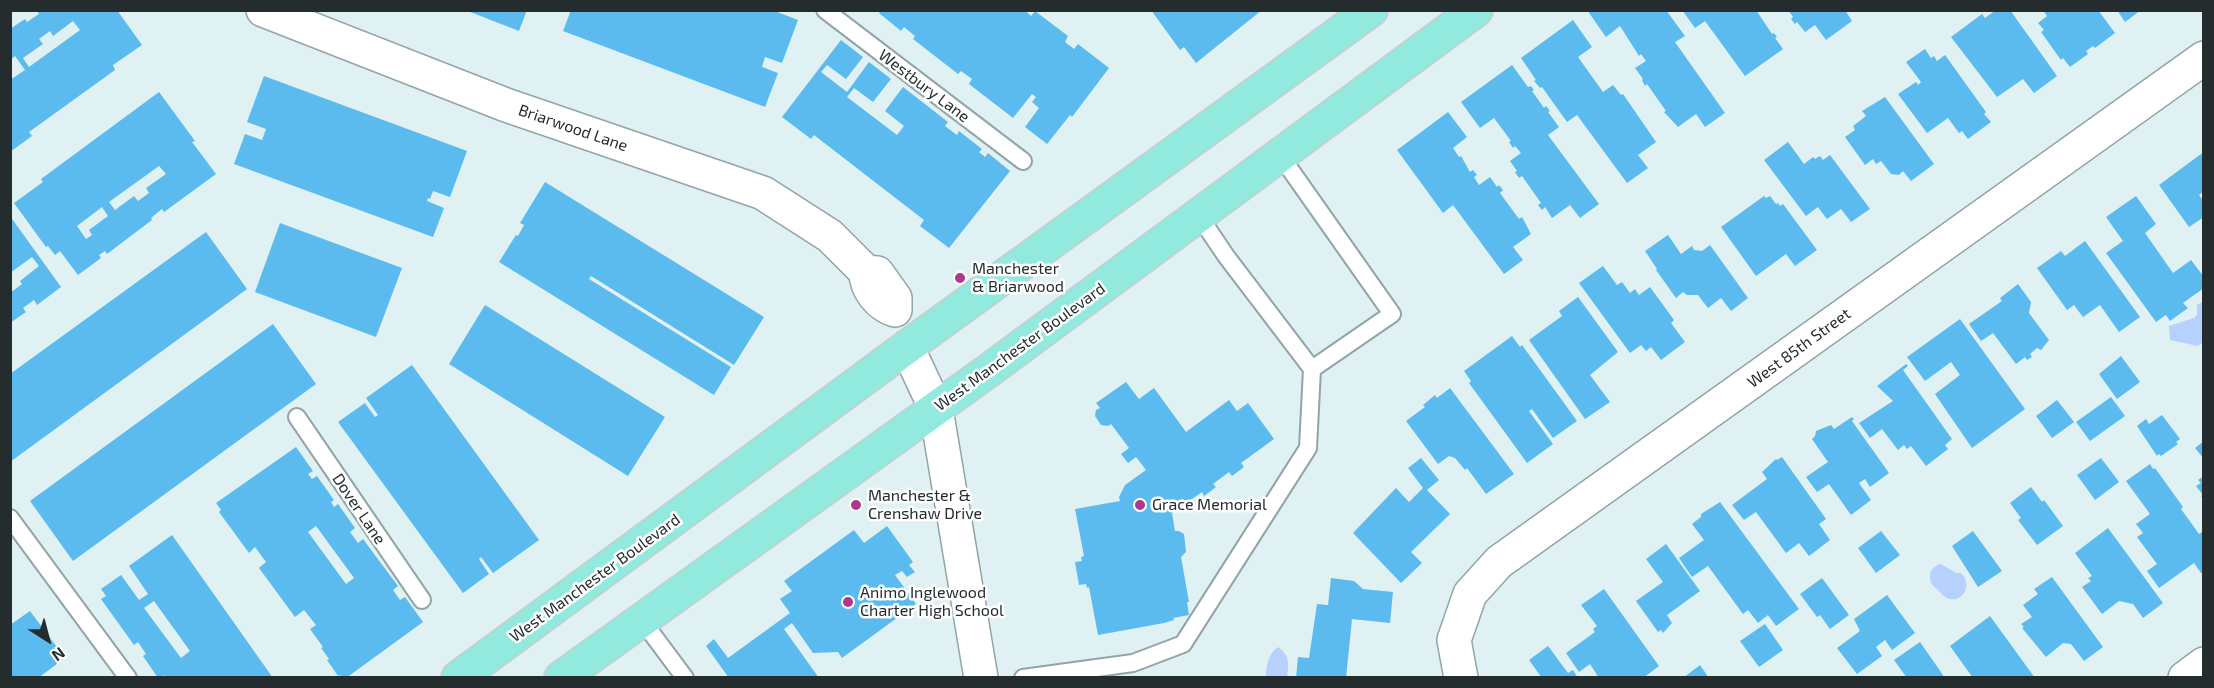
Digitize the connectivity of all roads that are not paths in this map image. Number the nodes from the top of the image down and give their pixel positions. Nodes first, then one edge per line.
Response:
1 (263, 10) edge
2 (825, 10) edge
3 (1371, 10) edge
4 (1476, 10) edge
5 (2204, 58) edge
6 (1280, 155) junction
7 (1023, 161) dead end
8 (1200, 216) junction
9 (907, 347) junction
10 (1312, 369) junction
11 (936, 409) junction
12 (297, 417) dead end
13 (10, 518) edge
14 (422, 600) dead end
15 (641, 620) junction
16 (2204, 664) edge
17 (128, 678) edge
18 (458, 678) edge
19 (561, 678) edge
20 (685, 678) edge
21 (981, 678) edge
22 (1023, 678) edge
23 (1461, 678) edge
24 (2185, 678) edge

1 - 9 street, Briarwood Lane
2 - 7 lane, Westbury Lane
3 - 9 main road, West Manchester Boulevard
4 - 6 main road, West Manchester Boulevard
5 - 23 street, West 85th Street
6 - 8 main road, West Manchester Boulevard
6 - 10 lane
8 - 10 lane
8 - 11 main road, West Manchester Boulevard
9 - 11 street, Briarwood Lane
9 - 18 main road, West Manchester Boulevard
10 - 22 lane
11 - 15 main road, West Manchester Boulevard
11 - 21 street, Briarwood Lane
12 - 14 lane, Dover Lane
13 - 17 lane
15 - 19 main road, West Manchester Boulevard
15 - 20 lane
16 - 24 street

